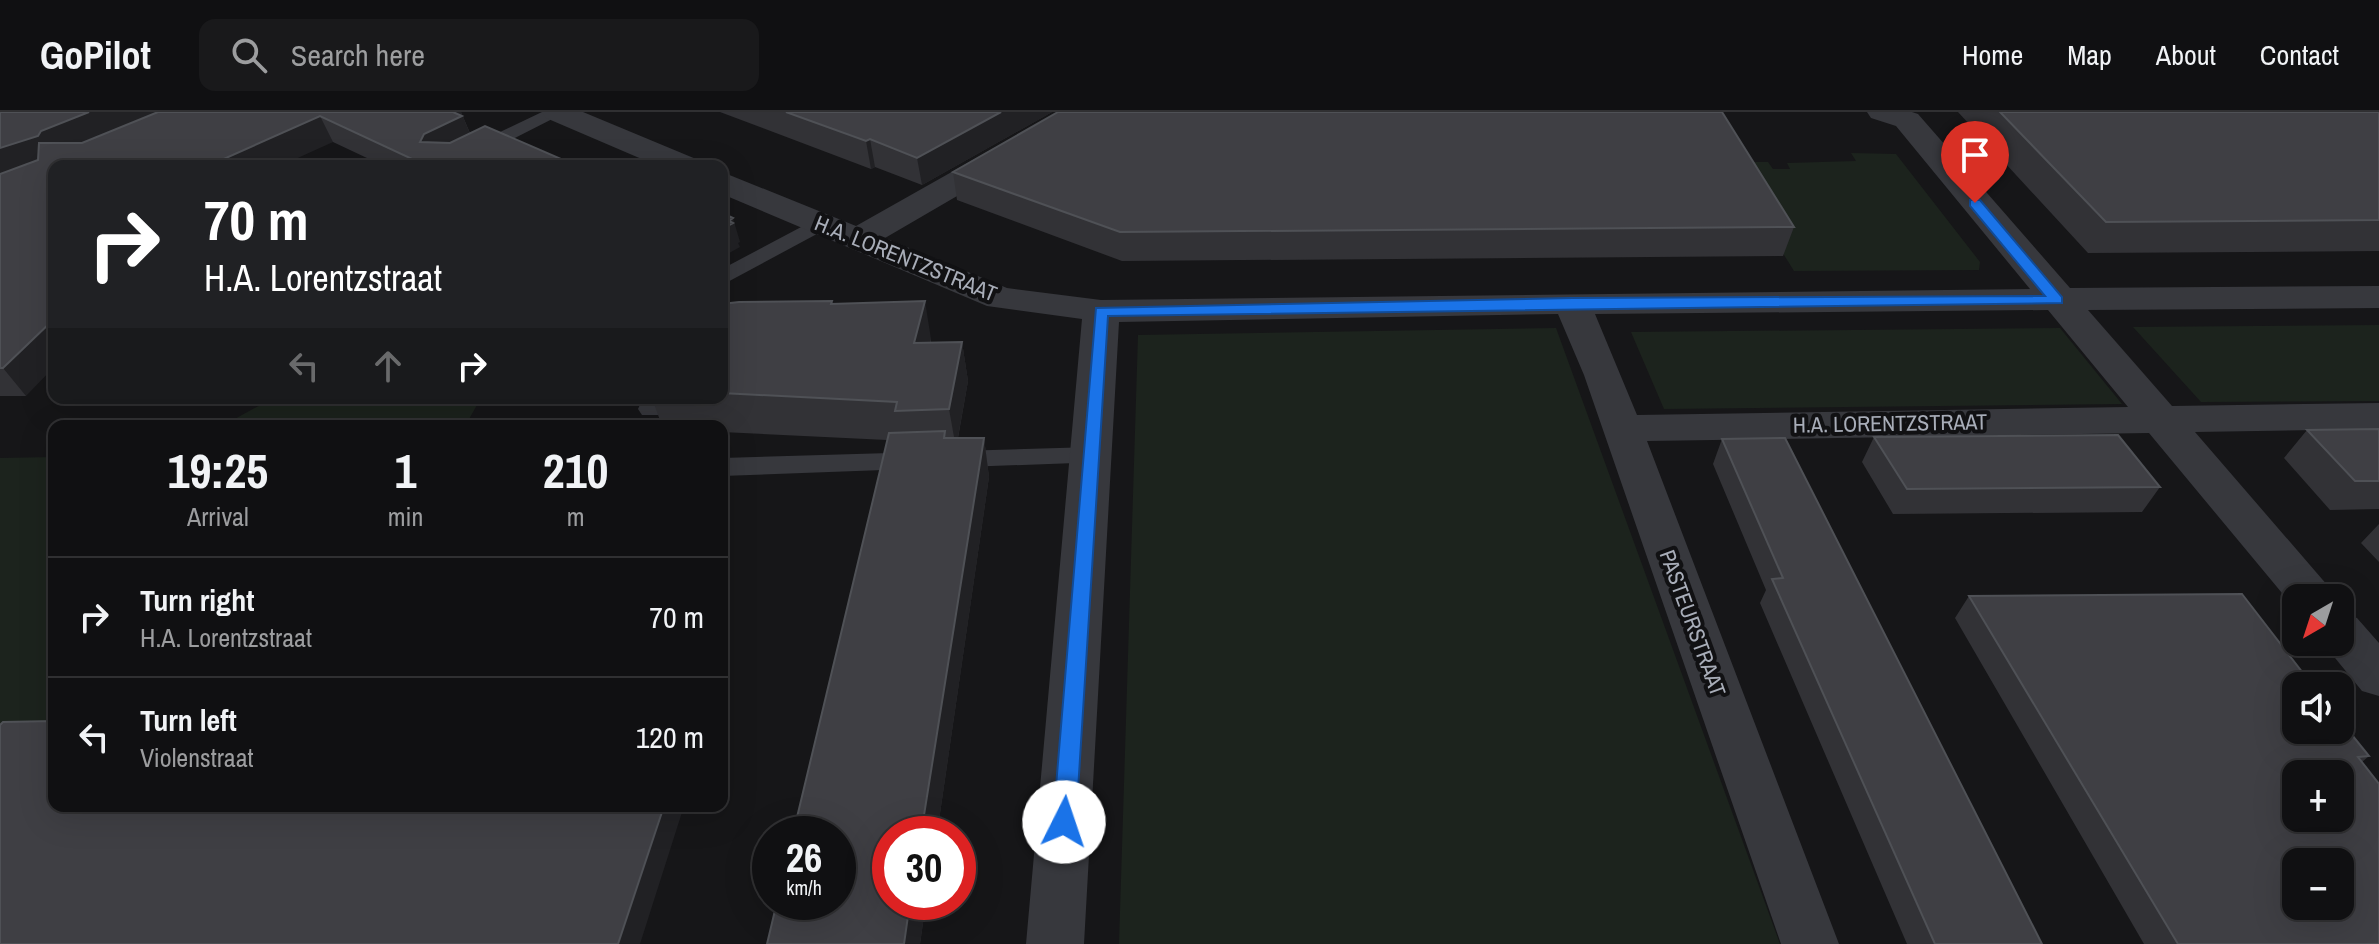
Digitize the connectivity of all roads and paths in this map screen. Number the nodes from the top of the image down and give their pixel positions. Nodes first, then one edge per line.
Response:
1 (557, 112) edge
2 (1080, 112) edge
3 (1882, 112) edge
4 (457, 160) edge
5 (671, 160) edge
6 (728, 185) edge
7 (820, 223) junction
8 (858, 239) junction
9 (728, 275) edge
10 (2379, 297) edge
11 (2056, 300) junction
12 (1572, 303) junction
13 (1101, 311) junction
14 (2379, 416) edge
15 (2159, 418) junction
16 (1621, 428) junction
17 (1093, 456) junction
18 (728, 467) edge
19 (2300, 584) edge
20 (2354, 648) edge
21 (2379, 677) edge
22 (1055, 944) edge
23 (1810, 944) edge

1 - 4 lane
1 - 5 street
2 - 8 street
3 - 11 street
6 - 7 street, H.A. LORENTZSTRAAT
7 - 8 street, H.A. LORENTZSTRAAT
7 - 9 lane
8 - 13 street, H.A. LORENTZSTRAAT
10 - 11 street, H.A. LORENTZSTRAAT
11 - 12 street, H.A. LORENTZSTRAAT
11 - 15 street
12 - 13 street, H.A. LORENTZSTRAAT
12 - 16 street, PASTEURSTRAAT
13 - 17 street
14 - 15 street, H.A. LORENTZSTRAAT
15 - 16 street, H.A. LORENTZSTRAAT
15 - 19 street
16 - 23 street, PASTEURSTRAAT
17 - 18 lane
17 - 22 street
20 - 21 street

